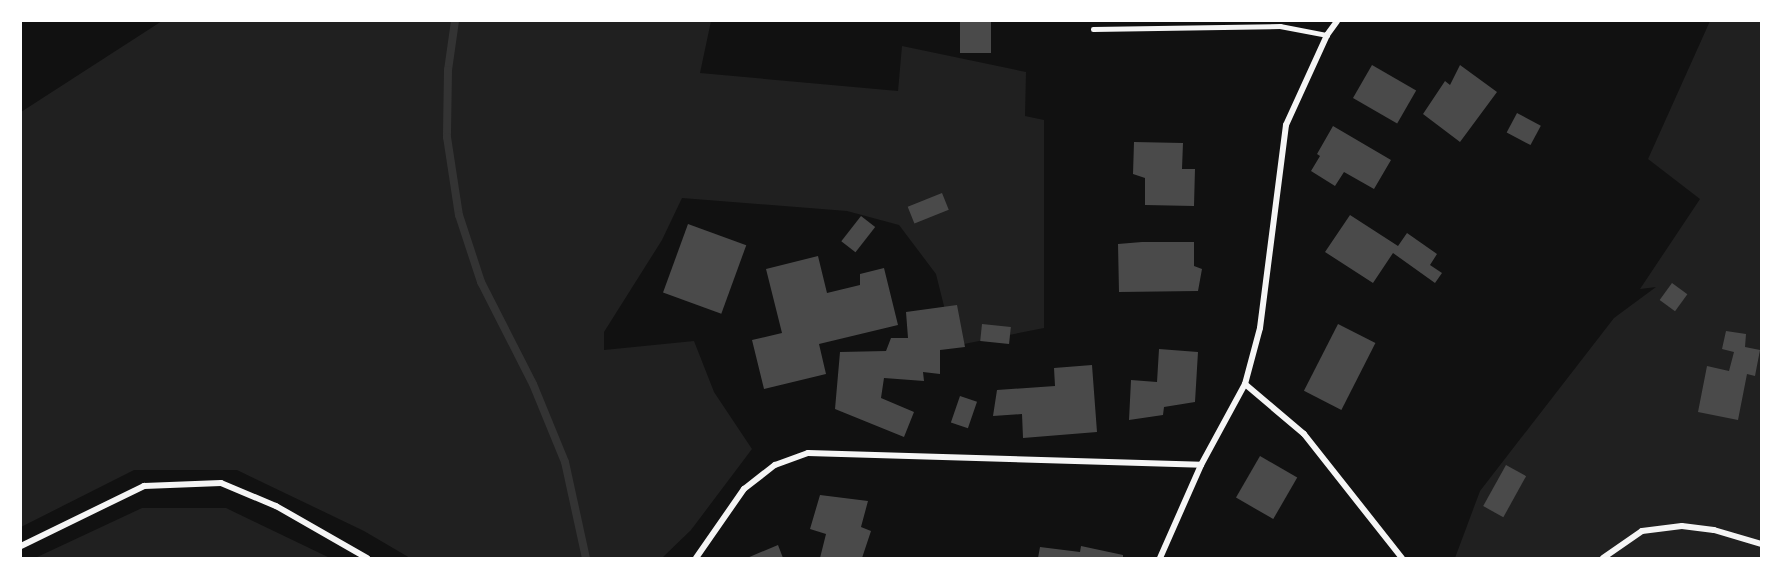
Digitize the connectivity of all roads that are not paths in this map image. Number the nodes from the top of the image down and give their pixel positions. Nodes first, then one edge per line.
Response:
1 (1337, 21) edge
2 (1093, 29) dead end
3 (1327, 35) junction
4 (1245, 384) junction
5 (1201, 465) junction
6 (1761, 543) edge
7 (21, 546) edge
8 (367, 558) edge
9 (696, 558) edge
10 (1160, 558) edge
11 (1402, 558) edge
12 (1603, 558) edge

1 - 3 street
2 - 3 lane
3 - 4 street
4 - 5 street
4 - 11 street
5 - 9 street
5 - 10 street
6 - 12 street
7 - 8 street

